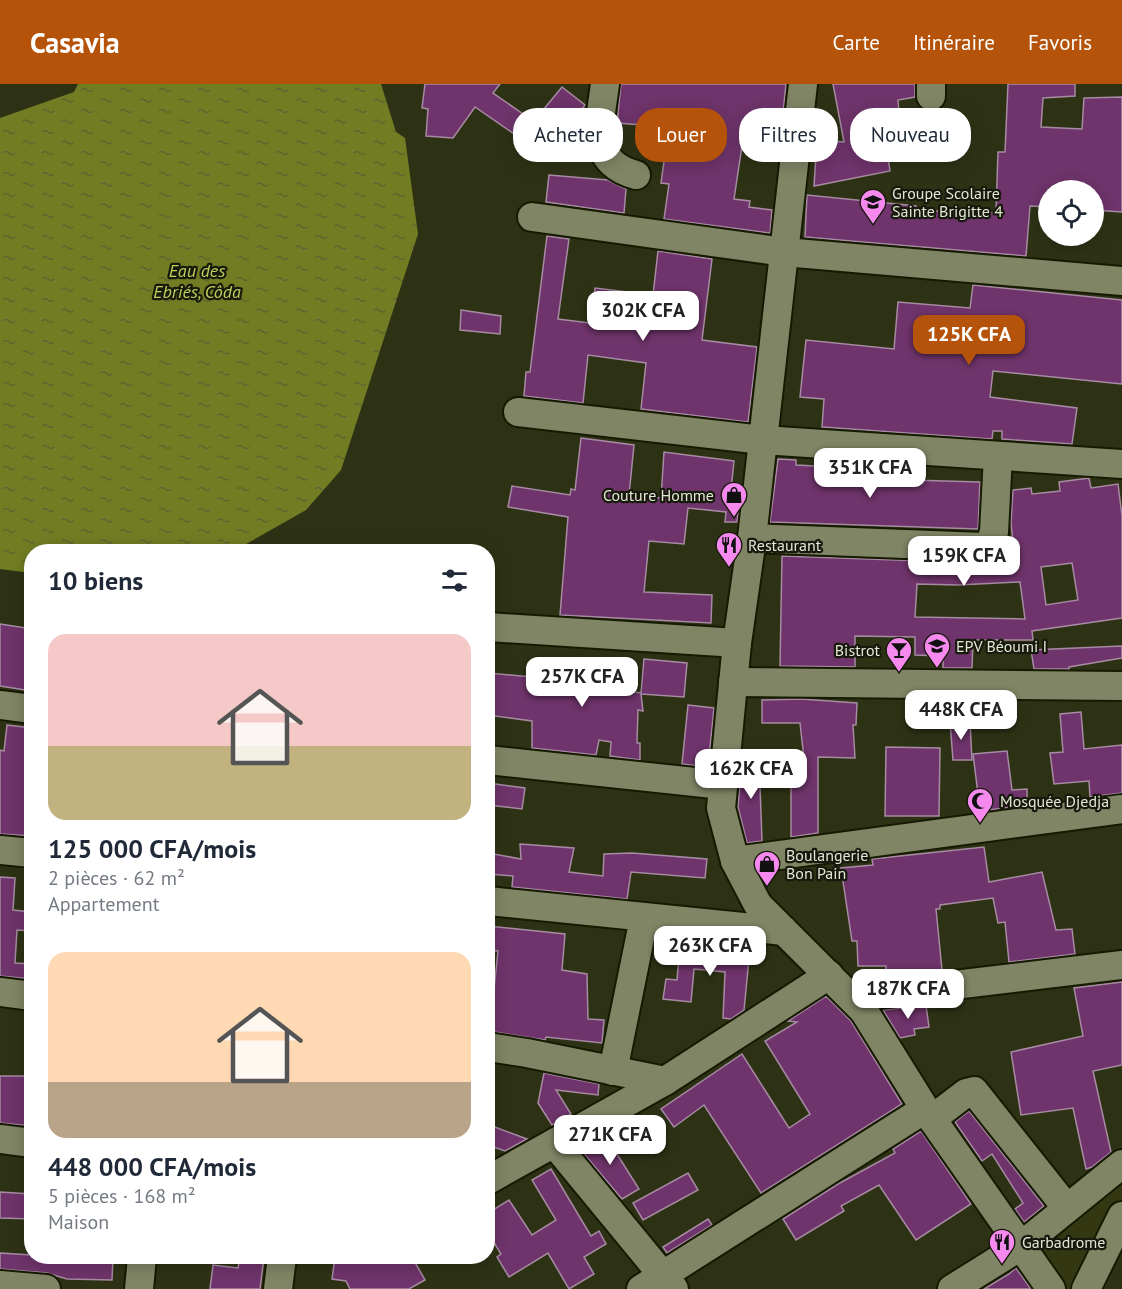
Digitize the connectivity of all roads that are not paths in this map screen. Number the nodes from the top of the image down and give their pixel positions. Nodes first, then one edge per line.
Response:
1 (605, 84) edge
2 (803, 84) edge
3 (636, 175) dead end
4 (532, 217) dead end
5 (784, 252) junction
6 (1122, 281) edge
7 (518, 412) dead end
8 (764, 440) junction
9 (998, 456) junction
10 (1122, 465) edge
11 (752, 538) junction
12 (495, 627) edge
13 (737, 643) junction
14 (733, 682) junction
15 (1122, 686) edge
16 (0, 705) edge
17 (24, 708) edge
18 (495, 761) edge
19 (723, 785) junction
20 (1122, 810) edge
21 (0, 850) edge
22 (24, 852) edge
23 (735, 861) junction
24 (495, 902) edge
25 (644, 918) junction
26 (784, 931) junction
27 (1122, 965) edge
28 (828, 975) junction
29 (0, 992) edge
30 (24, 995) edge
31 (854, 997) junction
32 (495, 1048) edge
33 (613, 1071) junction
34 (665, 1081) junction
35 (928, 1114) junction
36 (0, 1139) edge
37 (24, 1142) edge
38 (554, 1143) junction
39 (1122, 1164) edge
40 (495, 1176) edge
41 (1066, 1207) junction
42 (1122, 1216) edge
43 (1021, 1246) junction
44 (141, 1264) edge
45 (281, 1264) edge
46 (660, 1284) edge
47 (0, 1285) edge
48 (46, 1289) edge
49 (139, 1289) edge
50 (278, 1289) edge
51 (952, 1289) edge
52 (1052, 1289) edge
53 (1086, 1289) edge

1 - 3 street
2 - 5 street
4 - 5 street
5 - 6 street
5 - 8 street
7 - 8 street
8 - 9 street
8 - 11 street
9 - 10 street
9 - 11 street
11 - 13 street
12 - 13 street
13 - 14 street
14 - 15 street
14 - 19 street
16 - 17 street
18 - 19 street
19 - 23 street
20 - 23 street
21 - 22 street
23 - 26 street
24 - 25 street
25 - 26 street
25 - 33 street
26 - 28 street
27 - 31 street
28 - 31 street
28 - 34 street
29 - 30 street
31 - 35 street
32 - 33 street
33 - 34 street
34 - 38 street
35 - 41 street
35 - 43 street
35 - 46 street
36 - 37 street
38 - 40 street
38 - 46 street
39 - 41 street
41 - 43 street
42 - 53 street
43 - 51 street
43 - 52 street
44 - 49 street
45 - 50 street
47 - 48 street

